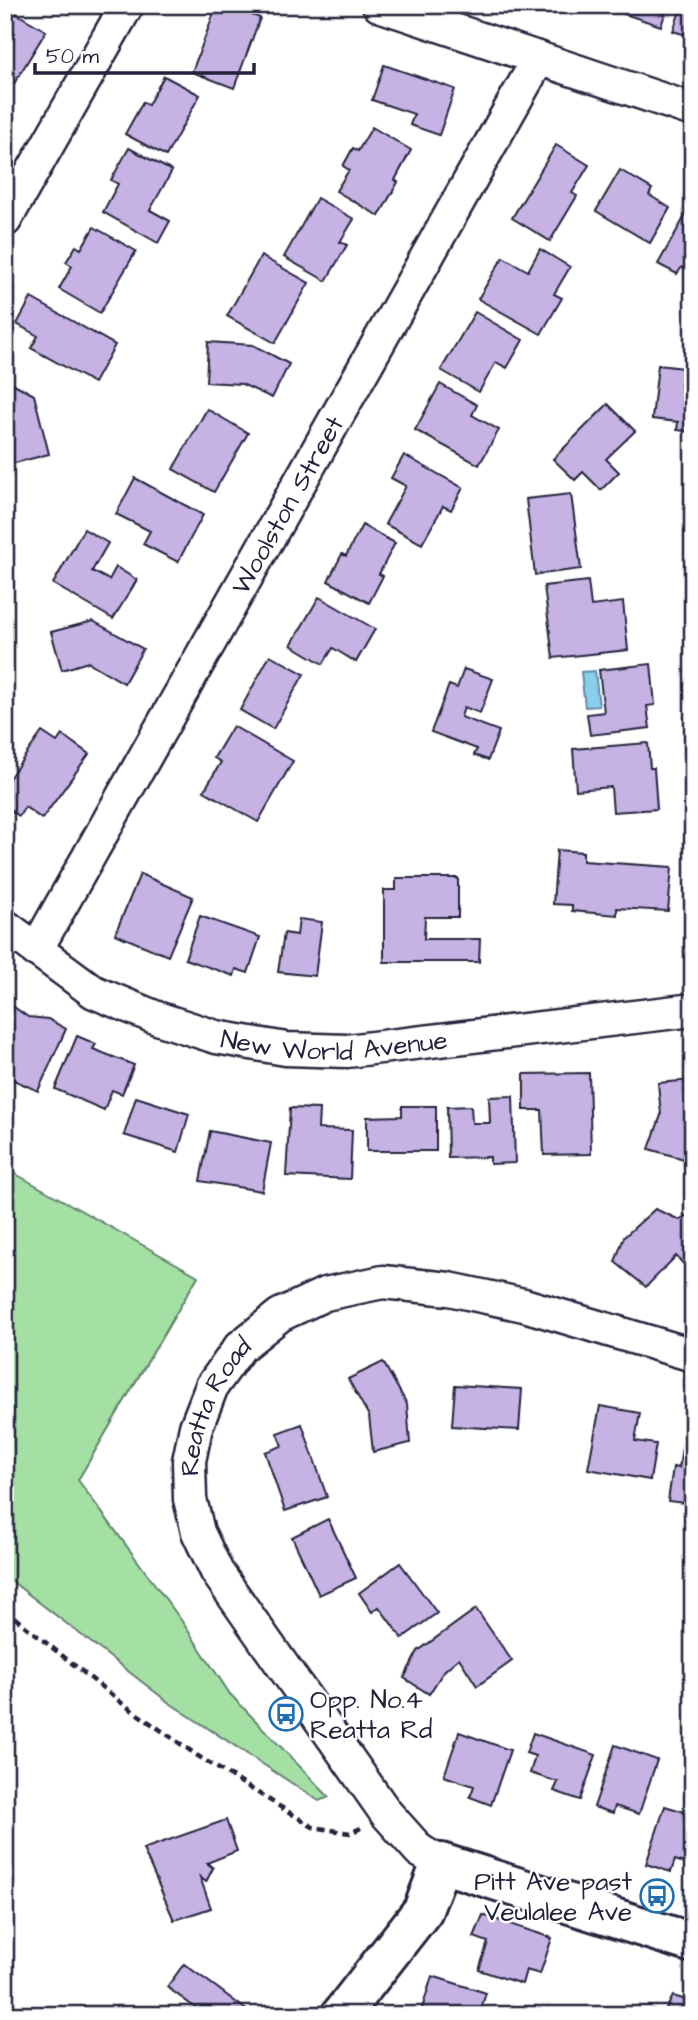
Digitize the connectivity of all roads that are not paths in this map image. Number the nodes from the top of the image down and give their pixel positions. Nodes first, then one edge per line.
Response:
1 (127, 5) edge
2 (379, 5) edge
3 (539, 58) junction
4 (693, 110) edge
5 (5, 220) edge
6 (5, 926) edge
7 (36, 950) junction
8 (693, 1010) edge
9 (693, 1355) edge
10 (441, 1863) junction
11 (693, 1943) edge
12 (341, 2015) edge

1 - 5 street
2 - 3 street
3 - 4 street
3 - 7 street, Woolston Street
6 - 7 street, New World Avenue
7 - 8 street, New World Avenue
9 - 10 street, Reatta Road
10 - 11 street
10 - 12 street

